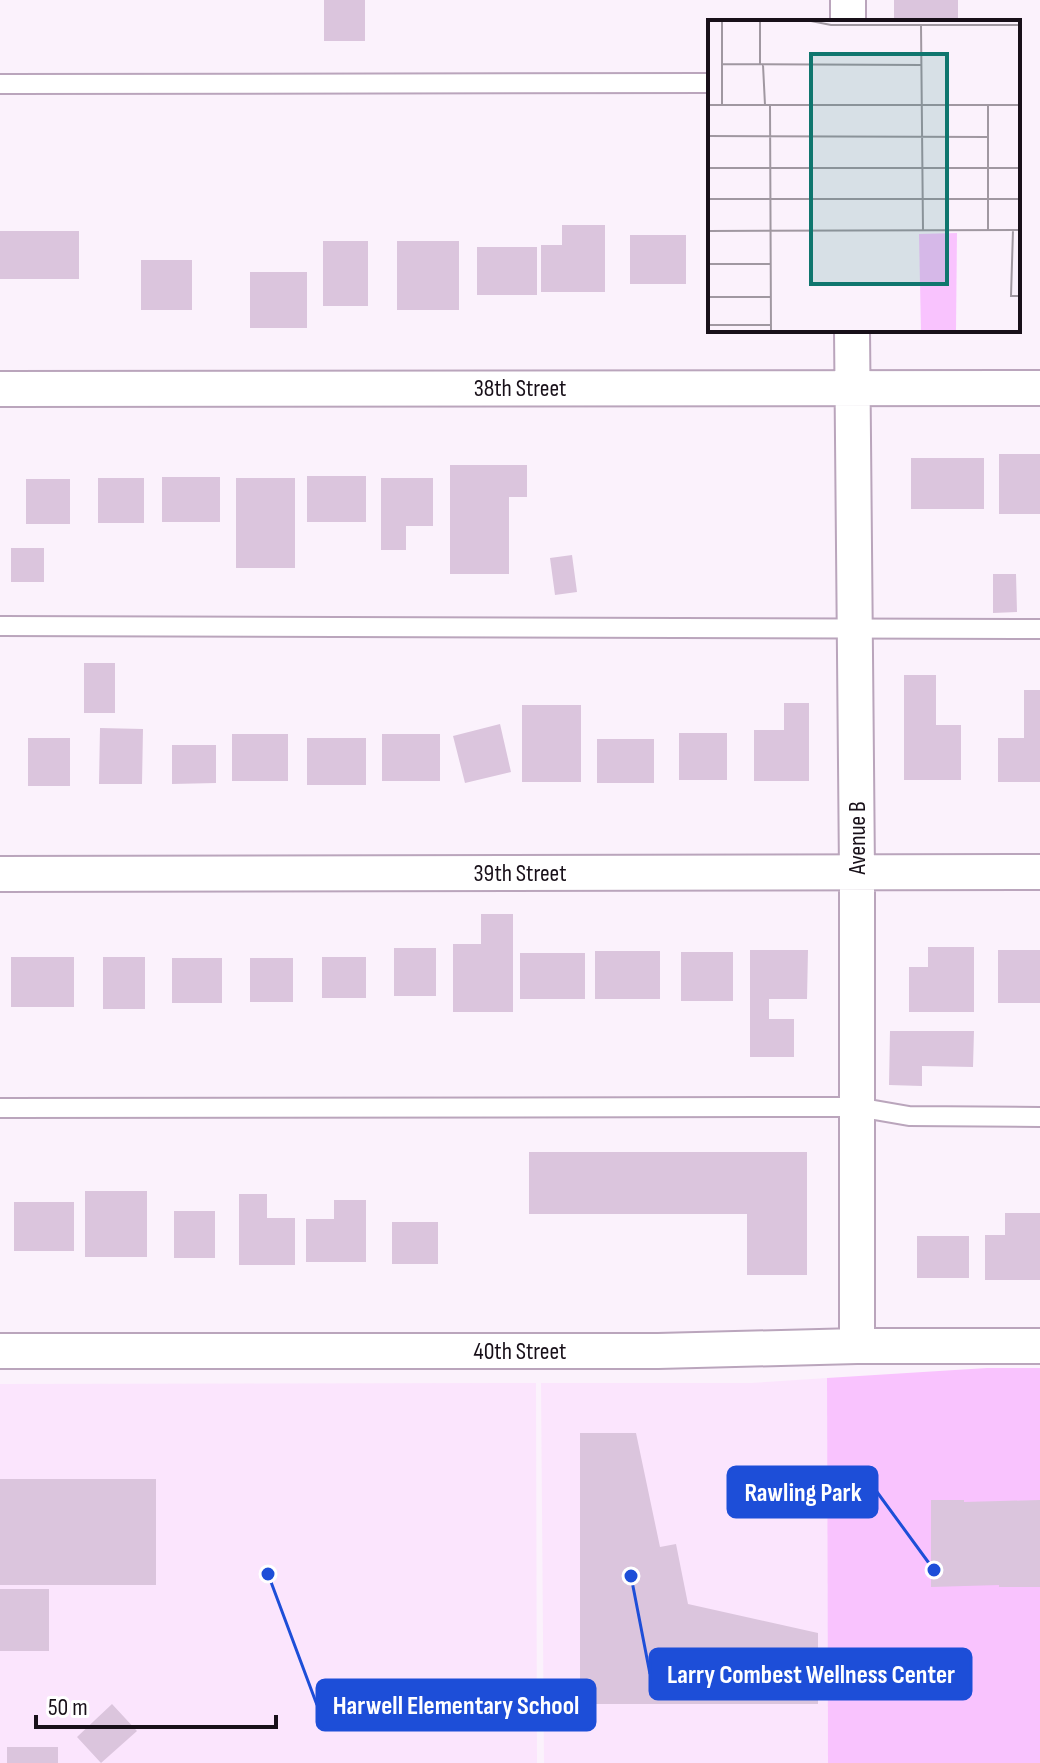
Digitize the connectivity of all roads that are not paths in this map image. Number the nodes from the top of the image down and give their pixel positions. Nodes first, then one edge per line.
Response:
1 (708, 83) edge
2 (0, 84) edge
3 (852, 332) edge
4 (853, 388) junction
5 (1040, 388) edge
6 (0, 389) edge
7 (0, 626) edge
8 (855, 627) junction
9 (1040, 629) edge
10 (857, 872) junction
11 (1040, 872) edge
12 (0, 874) edge
13 (857, 1107) junction
14 (0, 1108) edge
15 (1040, 1117) edge
16 (857, 1346) junction
17 (1040, 1346) edge
18 (0, 1351) edge

1 - 2 lane
3 - 4 street, Avenue B
4 - 5 street, 38th Street
4 - 6 street, 38th Street
4 - 8 street, Avenue B
7 - 8 lane
8 - 9 lane
8 - 10 street, Avenue B
10 - 11 street, 39th Street
10 - 12 street, 39th Street
10 - 13 street, Avenue B
13 - 14 lane
13 - 15 lane
13 - 16 street, Avenue B
16 - 17 street, 40th Street
16 - 18 street, 40th Street

